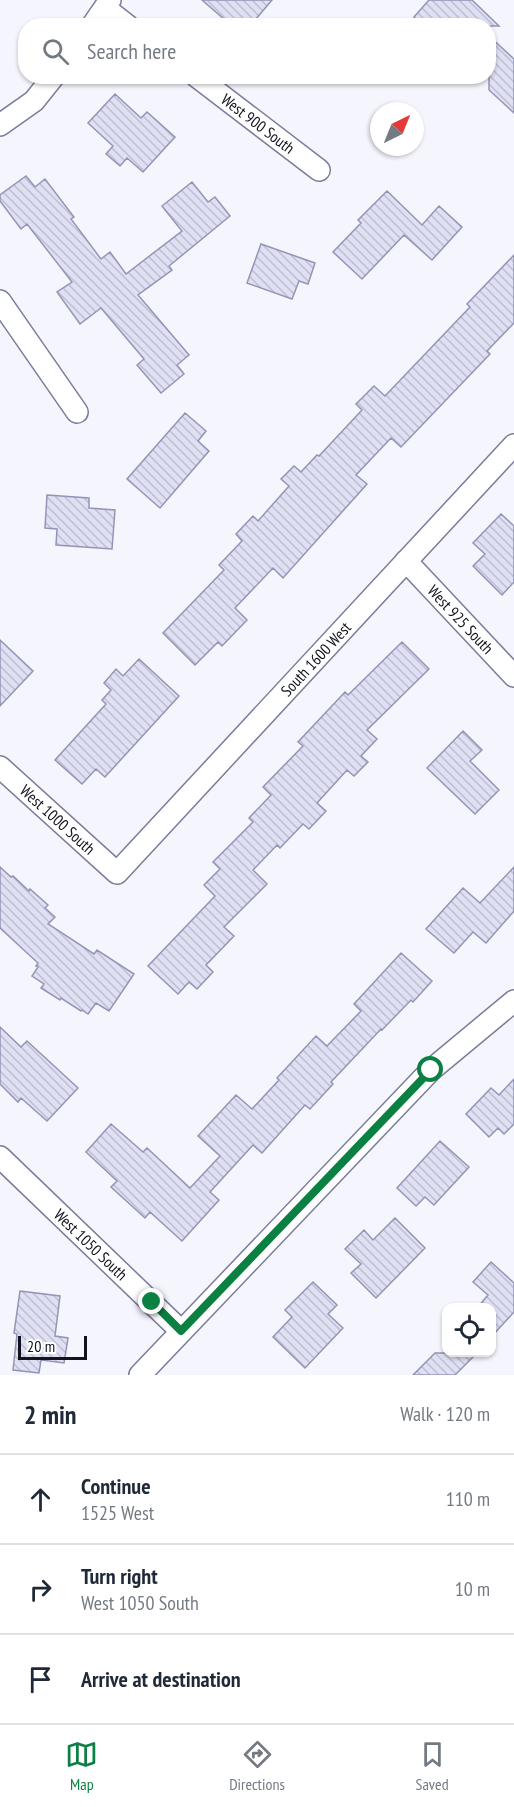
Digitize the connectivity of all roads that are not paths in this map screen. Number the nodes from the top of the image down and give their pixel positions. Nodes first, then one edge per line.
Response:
1 (108, 4) edge
2 (98, 18) edge
3 (121, 18) edge
4 (48, 84) edge
5 (206, 84) edge
6 (0, 125) edge
7 (319, 170) dead end
8 (0, 301) edge
9 (77, 412) dead end
10 (514, 445) edge
11 (406, 561) junction
12 (514, 676) edge
13 (0, 767) edge
14 (117, 873) joint
15 (514, 1001) edge
16 (0, 1157) edge
17 (181, 1331) junction
18 (140, 1375) edge

1 - 2 street
1 - 3 street
4 - 6 street
5 - 7 street, West 900 South
8 - 9 street
10 - 11 street, South 1600 West
11 - 12 street, West 925 South
11 - 14 street, South 1600 West
13 - 14 street, West 1000 South
15 - 17 street
16 - 17 street, West 1050 South
17 - 18 street

